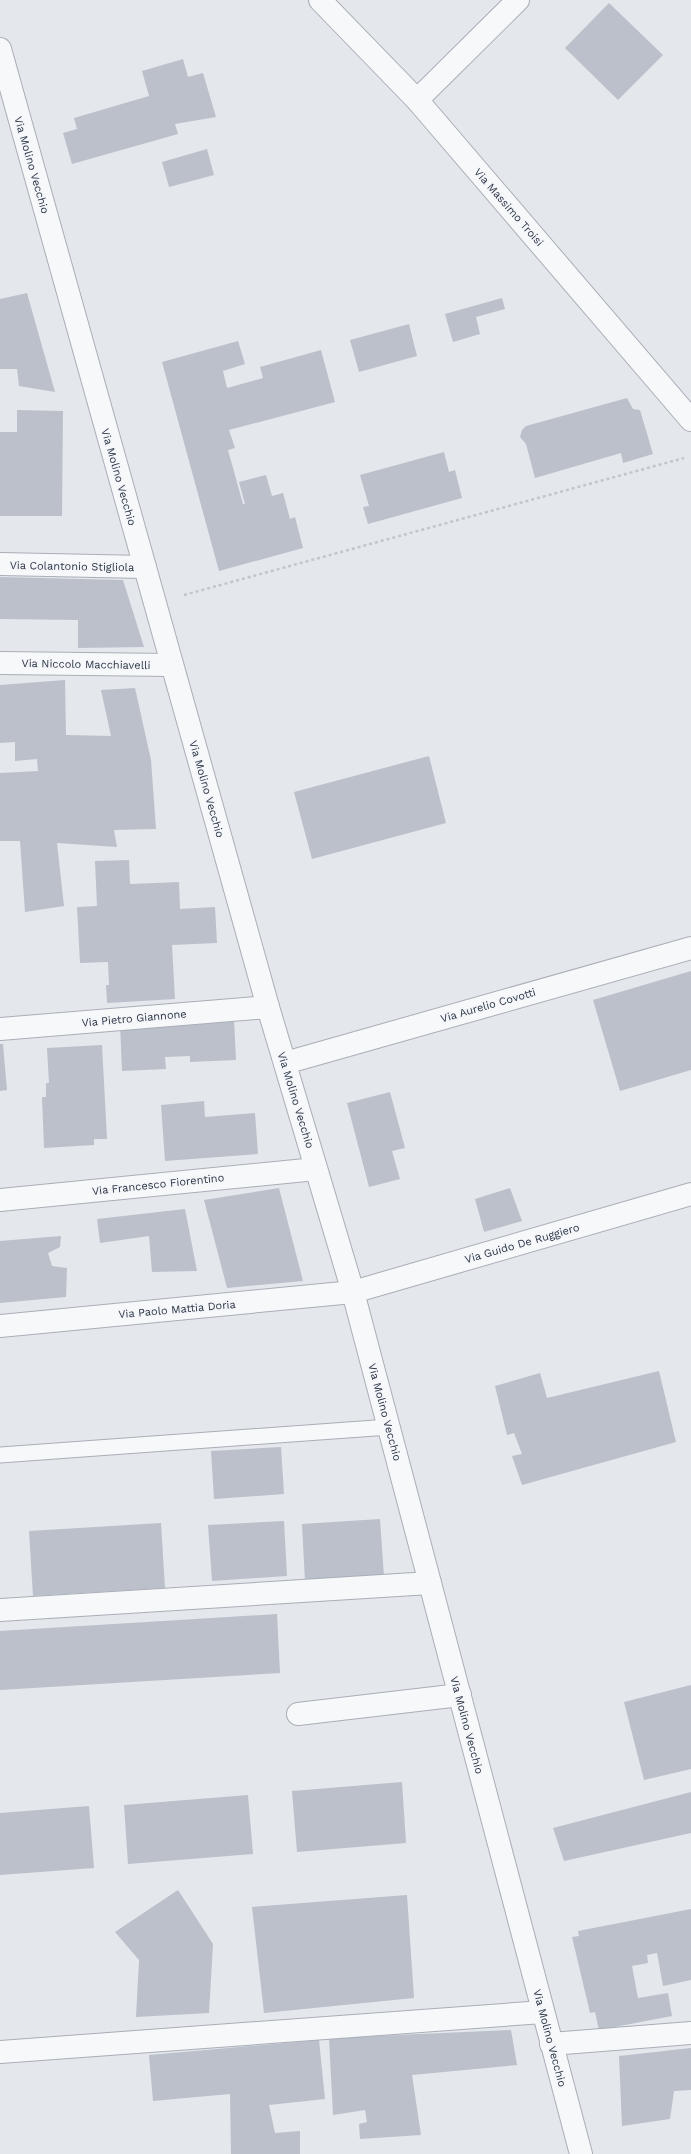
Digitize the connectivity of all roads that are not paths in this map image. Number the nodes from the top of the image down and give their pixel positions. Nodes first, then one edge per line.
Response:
1 (320, 0) edge
2 (518, 0) edge
3 (0, 49) edge
4 (417, 100) junction
5 (691, 420) edge
6 (0, 564) edge
7 (145, 567) junction
8 (0, 663) edge
9 (172, 665) junction
10 (691, 948) edge
11 (268, 1007) junction
12 (0, 1029) edge
13 (285, 1063) junction
14 (316, 1169) junction
15 (691, 1194) edge
16 (0, 1200) edge
17 (353, 1292) junction
18 (0, 1326) edge
19 (389, 1427) junction
20 (0, 1455) edge
21 (430, 1583) junction
22 (0, 1610) edge
23 (460, 1695) junction
24 (298, 1714) dead end
25 (543, 2012) junction
26 (691, 2033) edge
27 (551, 2044) junction
28 (0, 2052) edge
29 (581, 2154) edge

1 - 4 street, Via Massimo Troisi
2 - 4 street
3 - 7 street, Via Molino Vecchio
4 - 5 street, Via Massimo Troisi
6 - 7 street, Via Colantonio Stigliola
7 - 9 street, Via Molino Vecchio
8 - 9 street, Via Niccolo Macchiavelli
9 - 11 street, Via Molino Vecchio
10 - 13 street, Via Aurelio Covotti
11 - 12 street, Via Pietro Giannone
11 - 13 street, Via Molino Vecchio
13 - 14 street, Via Molino Vecchio
14 - 16 street, Via Francesco Fiorentino
14 - 17 street, Via Molino Vecchio
15 - 17 street, Via Guido De Ruggiero
17 - 18 street, Via Paolo Mattia Doria
17 - 19 street, Via Molino Vecchio
19 - 20 lane
19 - 21 street, Via Molino Vecchio
21 - 22 street
21 - 23 street, Via Molino Vecchio
23 - 24 street
23 - 25 street, Via Molino Vecchio
25 - 27 street, Via Molino Vecchio
25 - 28 street
26 - 27 street
27 - 29 street, Via Molino Vecchio

